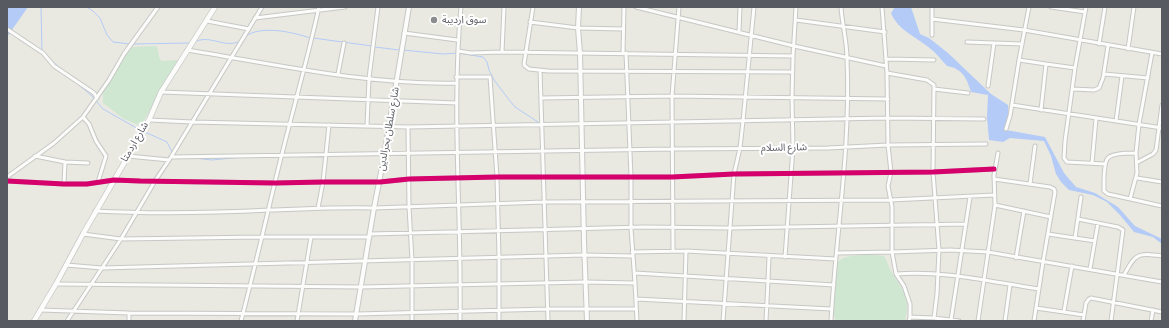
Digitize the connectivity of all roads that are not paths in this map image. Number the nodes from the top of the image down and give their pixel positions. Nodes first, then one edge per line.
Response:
1 (158, 7) edge
2 (345, 7) edge
3 (378, 7) edge
4 (409, 7) edge
5 (460, 7) edge
6 (504, 7) edge
7 (533, 7) edge
8 (579, 7) edge
9 (624, 7) edge
10 (636, 7) edge
11 (679, 7) edge
12 (740, 7) edge
13 (754, 7) edge
14 (796, 7) edge
15 (841, 7) edge
16 (882, 7) edge
17 (932, 7) edge
18 (1029, 7) edge
19 (1051, 7) edge
20 (1059, 7) edge
21 (1086, 7) edge
22 (1105, 7) edge
23 (1134, 7) edge
24 (213, 8) edge
25 (262, 8) edge
26 (318, 9) edge
27 (1085, 12) junction
28 (255, 18) junction
29 (678, 18) junction
30 (932, 19) junction
31 (796, 20) junction
32 (207, 21) junction
33 (530, 22) junction
34 (843, 26) junction
35 (578, 28) junction
36 (7, 29) edge
37 (249, 29) junction
38 (623, 29) junction
39 (1024, 30) junction
40 (739, 32) junction
41 (885, 32) junction
42 (404, 33) junction
43 (751, 35) junction
44 (932, 35) dead end
45 (457, 40) junction
46 (1081, 41) junction
47 (967, 42) dead end
48 (344, 43) dead end
49 (994, 43) junction
50 (1022, 44) junction
51 (1099, 44) junction
52 (794, 46) junction
53 (1108, 46) junction
54 (1128, 49) junction
55 (187, 50) junction
56 (458, 51) junction
57 (502, 52) junction
58 (526, 53) junction
59 (580, 53) junction
60 (624, 53) junction
61 (1152, 53) junction
62 (1162, 54) edge
63 (675, 55) junction
64 (748, 56) junction
65 (793, 56) junction
66 (231, 57) junction
67 (847, 58) junction
68 (886, 59) junction
69 (934, 60) dead end
70 (1019, 60) junction
71 (1046, 64) junction
72 (886, 66) junction
73 (1076, 68) junction
74 (303, 69) junction
75 (540, 70) junction
76 (580, 71) junction
77 (627, 71) junction
78 (674, 72) junction
79 (747, 72) junction
80 (793, 72) junction
81 (887, 73) junction
82 (338, 74) junction
83 (1104, 74) junction
84 (1122, 76) junction
85 (456, 77) junction
86 (369, 78) junction
87 (1148, 78) junction
88 (397, 81) junction
89 (456, 83) junction
90 (988, 86) dead end
91 (934, 89) junction
92 (1073, 89) junction
93 (161, 92) junction
94 (968, 93) dead end
95 (208, 94) junction
96 (672, 96) junction
97 (580, 97) junction
98 (628, 97) junction
99 (96, 98) junction
100 (297, 98) junction
101 (541, 98) junction
102 (745, 98) junction
103 (792, 98) junction
104 (847, 98) junction
105 (888, 99) junction
106 (369, 100) junction
107 (393, 100) junction
108 (457, 103) junction
109 (1012, 105) junction
110 (1162, 106) edge
111 (1041, 110) junction
112 (1069, 115) junction
113 (83, 117) junction
114 (847, 118) junction
115 (888, 118) junction
116 (934, 118) junction
117 (984, 118) dead end
118 (793, 119) junction
119 (1096, 119) junction
120 (149, 120) junction
121 (672, 121) junction
122 (743, 121) junction
123 (1116, 121) junction
124 (192, 122) junction
125 (629, 122) junction
126 (581, 123) junction
127 (290, 124) junction
128 (541, 124) junction
129 (1139, 124) junction
130 (329, 125) junction
131 (494, 125) junction
132 (367, 126) junction
133 (457, 126) junction
134 (389, 127) junction
135 (408, 127) junction
136 (1161, 128) edge
137 (1006, 130) dead end
138 (933, 144) junction
139 (986, 144) dead end
140 (888, 145) junction
141 (1034, 146) dead end
142 (846, 147) junction
143 (740, 148) junction
144 (793, 148) junction
145 (630, 149) junction
146 (672, 149) junction
147 (542, 151) junction
148 (582, 151) junction
149 (495, 152) junction
150 (457, 153) junction
151 (998, 153) dead end
152 (1136, 153) junction
153 (326, 154) junction
154 (385, 154) junction
155 (408, 154) junction
156 (282, 155) junction
157 (35, 156) junction
158 (128, 156) junction
159 (170, 159) junction
160 (65, 162) junction
161 (1138, 162) junction
162 (88, 163) dead end
163 (1092, 163) junction
164 (1105, 164) junction
165 (994, 169) junction
166 (891, 172) junction
167 (933, 172) junction
168 (791, 173) junction
169 (734, 174) junction
170 (844, 174) junction
171 (497, 176) junction
172 (7, 177) edge
173 (544, 177) junction
174 (582, 177) junction
175 (631, 177) junction
176 (672, 177) junction
177 (458, 178) junction
178 (1137, 178) junction
179 (409, 179) junction
180 (994, 179) junction
181 (114, 180) junction
182 (7, 181) edge
183 (155, 181) junction
184 (98, 182) junction
185 (323, 182) junction
186 (380, 182) junction
187 (1162, 182) edge
188 (275, 183) junction
189 (64, 184) junction
190 (1030, 184) junction
191 (994, 195) junction
192 (970, 197) junction
193 (1081, 197) dead end
194 (935, 198) junction
195 (1130, 199) junction
196 (842, 200) junction
197 (891, 200) junction
198 (732, 201) junction
199 (790, 201) junction
200 (544, 202) junction
201 (583, 202) junction
202 (631, 202) junction
203 (674, 202) junction
204 (497, 204) junction
205 (459, 205) junction
206 (995, 206) junction
207 (1162, 206) edge
208 (409, 207) junction
209 (318, 208) junction
210 (374, 208) junction
211 (269, 210) junction
212 (95, 211) junction
213 (1024, 212) junction
214 (137, 213) junction
215 (1051, 217) junction
216 (1078, 219) junction
217 (1098, 223) junction
218 (937, 224) junction
219 (966, 224) junction
220 (840, 226) junction
221 (892, 226) junction
222 (674, 227) junction
223 (788, 227) junction
224 (631, 228) junction
225 (730, 228) junction
226 (545, 229) junction
227 (583, 229) junction
228 (498, 230) junction
229 (459, 232) junction
230 (410, 233) junction
231 (83, 234) junction
232 (1048, 234) junction
233 (370, 236) junction
234 (261, 237) junction
235 (311, 237) junction
236 (1075, 238) junction
237 (121, 239) junction
238 (1095, 240) junction
239 (673, 250) junction
240 (939, 250) junction
241 (962, 250) junction
242 (686, 251) junction
243 (632, 252) junction
244 (892, 252) junction
245 (988, 252) junction
246 (728, 253) junction
247 (836, 253) junction
248 (584, 255) junction
249 (632, 256) junction
250 (769, 256) junction
251 (1162, 256) edge
252 (546, 257) junction
253 (785, 257) junction
254 (499, 258) junction
255 (1016, 258) junction
256 (460, 259) junction
257 (836, 259) junction
258 (412, 260) junction
259 (308, 262) junction
260 (365, 262) junction
261 (1042, 262) junction
262 (255, 263) junction
263 (66, 265) junction
264 (1072, 266) junction
265 (102, 268) junction
266 (1090, 269) junction
267 (635, 273) junction
268 (896, 274) junction
269 (938, 274) junction
270 (1116, 274) junction
271 (1124, 275) junction
272 (958, 276) junction
273 (686, 277) junction
274 (726, 279) junction
275 (985, 280) junction
276 (768, 281) junction
277 (586, 282) junction
278 (1162, 282) edge
279 (547, 283) junction
280 (635, 283) junction
281 (56, 284) junction
282 (499, 284) junction
283 (91, 285) junction
284 (460, 285) junction
285 (834, 285) junction
286 (1010, 285) junction
287 (412, 286) junction
288 (250, 287) junction
289 (304, 287) junction
290 (361, 287) junction
291 (1039, 289) junction
292 (636, 299) junction
293 (685, 302) junction
294 (1113, 303) junction
295 (725, 304) junction
296 (767, 306) junction
297 (1036, 308) junction
298 (548, 309) junction
299 (587, 309) junction
300 (636, 309) junction
301 (40, 310) junction
302 (75, 310) junction
303 (831, 310) junction
304 (1153, 310) junction
305 (460, 311) junction
306 (498, 311) junction
307 (1064, 311) junction
308 (412, 312) junction
309 (1162, 312) edge
310 (129, 313) junction
311 (243, 313) junction
312 (299, 313) junction
313 (357, 314) junction
314 (1084, 315) junction
315 (910, 317) junction
316 (934, 318) junction
317 (940, 320) edge
318 (951, 320) junction
319 (34, 321) edge
320 (68, 321) edge
321 (129, 321) edge
322 (241, 321) edge
323 (298, 321) edge
324 (355, 321) edge
325 (412, 321) edge
326 (460, 321) edge
327 (499, 321) edge
328 (548, 321) edge
329 (587, 321) edge
330 (637, 321) edge
331 (684, 321) edge
332 (723, 321) edge
333 (766, 321) edge
334 (831, 321) edge
335 (909, 321) edge
336 (959, 321) edge
337 (978, 321) edge
338 (1005, 321) edge
339 (1034, 321) edge
340 (1083, 321) edge
341 (1111, 321) edge
342 (1151, 321) edge

1 - 99 street
2 - 26 street
3 - 86 street
4 - 42 street, شارع سلطان بحرالدين
5 - 45 street
6 - 57 street
7 - 33 street
8 - 35 street
9 - 38 street
10 - 29 street
11 - 29 street
12 - 40 street
13 - 43 street
14 - 31 street
15 - 34 street
16 - 41 street
17 - 30 street
18 - 39 street
19 - 20 street
20 - 27 street
21 - 27 street
22 - 51 street
23 - 54 street
24 - 32 main road, شارع اردمتا
25 - 28 street
26 - 28 street
26 - 74 street
27 - 46 street
28 - 37 street
29 - 40 street
29 - 63 street
30 - 39 street
30 - 44 street
31 - 34 street
31 - 52 street
32 - 37 street
32 - 55 main road, شارع اردمتا
33 - 35 street
33 - 58 street
34 - 41 street
34 - 67 street
35 - 38 street
35 - 59 street
36 - 99 street
37 - 66 street
38 - 60 street
39 - 46 street
39 - 50 street
40 - 43 street
41 - 68 street
42 - 45 street
42 - 88 street, شارع سلطان بحرالدين
43 - 52 street
43 - 64 street
45 - 56 street
46 - 51 street
46 - 73 street
47 - 49 street
48 - 82 street
49 - 50 street
49 - 90 street
50 - 70 street
51 - 53 street
52 - 65 street
52 - 67 street
53 - 54 street
53 - 83 street
54 - 61 street
55 - 66 street
55 - 93 main road, شارع اردمتا
56 - 57 street
56 - 85 street
57 - 58 street
58 - 59 street
58 - 75 street
59 - 60 street
59 - 76 street
60 - 63 street
60 - 77 street
61 - 62 street
61 - 87 street
63 - 64 street
63 - 78 street
64 - 65 street
64 - 79 street
65 - 80 street
66 - 74 street
66 - 95 street
67 - 72 street
67 - 104 street
68 - 69 street
68 - 72 street
70 - 71 street
70 - 109 street
71 - 73 street
71 - 111 street
72 - 81 street
73 - 92 street
74 - 82 street
74 - 100 street
75 - 76 street
75 - 101 street
76 - 77 street
76 - 97 street
77 - 78 street
77 - 98 street
78 - 79 street
78 - 96 street
79 - 80 street
79 - 102 street
80 - 103 street
81 - 91 street
81 - 105 street
82 - 86 street
83 - 84 street
83 - 92 street
84 - 87 street
84 - 123 street
85 - 89 street
85 - 131 street
86 - 88 street
86 - 106 street
87 - 129 street
88 - 89 street
88 - 107 street, شارع سلطان بحرالدين
89 - 108 street
91 - 94 street
91 - 116 street
92 - 112 street
93 - 95 street
93 - 120 main road, شارع اردمتا
95 - 100 street
95 - 124 street
96 - 98 street
96 - 102 street
96 - 121 street
97 - 98 street
97 - 101 street
97 - 126 street
98 - 125 street
99 - 113 street
100 - 106 street
100 - 127 street
101 - 128 street
102 - 103 street
102 - 122 street
103 - 104 street
103 - 118 street
104 - 105 street
104 - 114 street
105 - 115 street
106 - 107 street
106 - 132 street
107 - 108 street
107 - 134 street, شارع سلطان بحرالدين
108 - 133 street
109 - 111 street
109 - 137 street
110 - 136 street
111 - 112 street
112 - 119 street
112 - 163 street
113 - 157 street
113 - 184 street
114 - 115 street
114 - 118 street
114 - 142 street
115 - 116 street
115 - 140 street
116 - 117 street
116 - 138 street
118 - 122 street
118 - 144 street
119 - 123 street
119 - 163 street
120 - 124 street
120 - 158 main road, شارع اردمتا
121 - 122 street
121 - 125 street
121 - 146 street
122 - 143 street
123 - 129 street
124 - 127 street
124 - 159 street
125 - 126 street
125 - 145 street
126 - 128 street
126 - 148 street
127 - 130 street
127 - 156 street
128 - 131 street
128 - 147 street
129 - 136 street
129 - 152 street
130 - 132 street
130 - 153 street
131 - 133 street
131 - 149 street
132 - 134 street
133 - 135 street
133 - 150 street
134 - 135 street
134 - 154 street, شارع سلطان بحرالدين
135 - 155 street
136 - 161 street
138 - 139 street, شارع السلام
138 - 140 street, شارع السلام
138 - 167 street
140 - 142 street, شارع السلام
140 - 166 street
141 - 190 street
142 - 144 street, شارع السلام
142 - 170 street
143 - 144 street, شارع السلام
143 - 146 street, شارع السلام
143 - 169 street
144 - 168 street
145 - 146 street, شارع السلام
145 - 148 street, شارع السلام
145 - 175 street
146 - 176 street
147 - 148 street, شارع السلام
147 - 149 street, شارع السلام
147 - 173 street
148 - 174 street
149 - 150 street, شارع السلام
149 - 171 street
150 - 155 street, شارع السلام
150 - 177 street
151 - 165 street
152 - 161 street
152 - 164 street
153 - 154 street, شارع السلام
153 - 156 street, شارع السلام
153 - 185 street
154 - 155 street, شارع السلام
154 - 186 street, شارع سلطان بحرالدين
155 - 179 street
156 - 159 street, شارع السلام
156 - 188 street
157 - 160 street
157 - 172 street
158 - 159 street, شارع السلام
158 - 181 main road, شارع اردمتا
159 - 183 street
160 - 162 street
160 - 189 street
161 - 178 street
163 - 164 street
164 - 195 street
165 - 167 street
165 - 180 street
166 - 167 street
166 - 170 street
166 - 197 street
167 - 194 street
168 - 169 street
168 - 170 street
168 - 199 street
169 - 176 street
169 - 198 street
170 - 196 street
171 - 173 street
171 - 177 street
171 - 204 street
173 - 174 street
173 - 200 street
174 - 175 street
174 - 201 street
175 - 176 street
175 - 202 street
176 - 203 street
177 - 179 street
177 - 205 street
178 - 187 street
178 - 195 street
179 - 186 street
179 - 208 street
180 - 190 street
180 - 191 street
181 - 183 street
181 - 184 street
181 - 212 main road, شارع اردمتا
182 - 189 street
183 - 188 street
183 - 214 street
184 - 189 street
185 - 186 street
185 - 188 street
185 - 209 street
186 - 210 street, شارع سلطان بحرالدين
188 - 211 street
190 - 215 street
191 - 192 street
191 - 206 street
192 - 194 street
192 - 219 street
193 - 216 street
194 - 197 street
194 - 218 street
195 - 207 street
196 - 197 street
196 - 199 street
196 - 220 street
197 - 221 street
198 - 199 street
198 - 203 street
198 - 225 street
199 - 223 street
200 - 201 street
200 - 204 street
200 - 226 street
201 - 202 street
201 - 227 street
202 - 203 street
202 - 224 street
203 - 222 street
204 - 205 street
204 - 228 street
205 - 208 street
205 - 229 street
206 - 213 street
206 - 245 street
208 - 210 street
208 - 230 street
209 - 210 street
209 - 211 street
210 - 233 street, شارع سلطان بحرالدين
211 - 214 street
211 - 234 street
212 - 214 street
212 - 231 main road, شارع اردمتا
213 - 215 street
213 - 255 street
214 - 237 street
215 - 232 street
216 - 217 street
216 - 236 street
217 - 238 street
217 - 270 street
218 - 219 street
218 - 221 street
218 - 240 street
219 - 241 street
220 - 221 street
220 - 223 street
220 - 247 street
221 - 244 street
222 - 224 street
222 - 225 street
222 - 239 street
223 - 225 street
223 - 253 street
224 - 227 street
224 - 243 street
225 - 246 street
226 - 227 street
226 - 228 street
226 - 252 street
227 - 248 street
228 - 229 street
228 - 254 street
229 - 230 street
229 - 256 street
230 - 233 street
230 - 258 street
231 - 237 street
231 - 263 main road, شارع اردمتا
232 - 236 street
232 - 261 street
233 - 235 street
233 - 260 street, شارع سلطان بحرالدين
234 - 235 street
234 - 237 street
234 - 262 street
235 - 259 street
236 - 238 street
237 - 265 street
238 - 266 street
239 - 242 street
239 - 243 street
240 - 241 street
240 - 244 street
240 - 269 street
241 - 245 street
241 - 272 street
242 - 246 street
242 - 273 street
243 - 249 street
244 - 247 street
244 - 268 street
245 - 255 street
245 - 275 street
246 - 250 street
246 - 274 street
247 - 257 street
248 - 249 street
248 - 252 street
248 - 277 street
249 - 267 street
250 - 253 street
250 - 276 street
251 - 271 street
252 - 254 street
252 - 279 street
253 - 257 street
254 - 256 street
254 - 282 street
255 - 261 street
256 - 258 street
256 - 284 street
257 - 285 street
258 - 260 street
258 - 287 street
259 - 260 street
259 - 262 street
259 - 289 street
260 - 290 street, شارع سلطان بحرالدين
261 - 264 street
261 - 291 street
262 - 265 street
262 - 288 street
263 - 265 street
263 - 281 main road, شارع اردمتا
264 - 266 street
264 - 307 street
265 - 283 street
266 - 270 street
267 - 273 street
267 - 280 street
268 - 269 street
268 - 315 street
269 - 272 street
269 - 316 street
270 - 271 street
270 - 294 street
271 - 278 street
272 - 275 street
272 - 318 street
273 - 274 street
273 - 293 street
274 - 276 street
274 - 295 street
275 - 286 street
275 - 337 street
276 - 285 street
276 - 296 street
277 - 279 street
277 - 280 street
277 - 299 street
279 - 282 street
279 - 298 street
280 - 292 street
281 - 283 street
281 - 301 main road, شارع اردمتا
282 - 284 street
282 - 306 street
283 - 288 street
283 - 302 street
284 - 287 street
284 - 305 street
285 - 303 street
286 - 291 street
286 - 338 street
287 - 290 street
287 - 308 street
288 - 289 street
288 - 311 street
289 - 290 street
289 - 312 street
290 - 313 street, شارع سلطان بحرالدين
291 - 297 street
292 - 293 street
292 - 300 street
293 - 295 street
293 - 331 street
294 - 304 street
294 - 314 street
294 - 341 street
295 - 296 street
295 - 332 street
296 - 303 street
296 - 333 street
297 - 307 street
297 - 339 street
298 - 299 street
298 - 306 street
298 - 328 street
299 - 300 street
299 - 329 street
300 - 330 street
301 - 302 street
301 - 319 main road, شارع اردمتا
302 - 310 street
302 - 320 street
303 - 334 street
304 - 309 street
304 - 342 street
305 - 306 street
305 - 308 street
305 - 326 street
306 - 327 street
307 - 314 street
308 - 313 street
308 - 325 street
310 - 311 street
310 - 321 street
311 - 312 street
311 - 322 street
312 - 313 street
312 - 323 street
313 - 324 street, شارع سلطان بحرالدين
314 - 340 street
315 - 316 street
315 - 335 street
316 - 317 street
317 - 318 street
318 - 336 street

